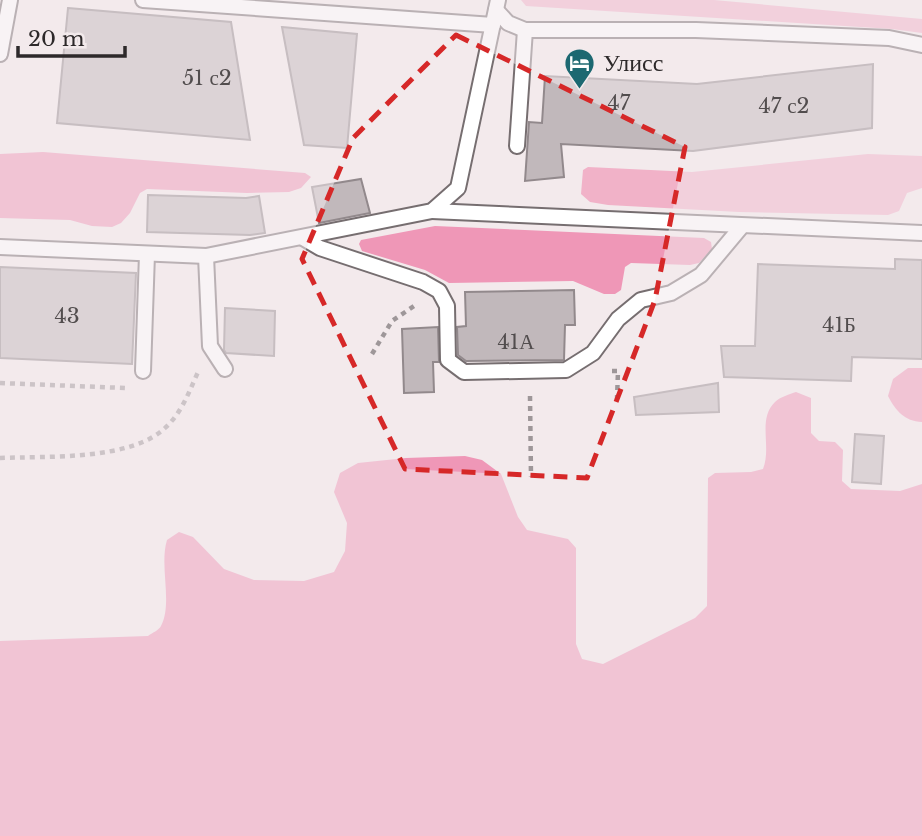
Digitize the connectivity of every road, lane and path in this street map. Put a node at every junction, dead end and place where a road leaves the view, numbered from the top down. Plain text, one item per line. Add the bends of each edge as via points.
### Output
1 (9, 0) edge
2 (143, 0) edge
3 (496, 12) edge
4 (525, 30) junction
5 (922, 45) edge
6 (0, 54) edge
7 (517, 146) dead end
8 (432, 211) junction
9 (742, 226) junction
10 (922, 233) edge
11 (303, 238) junction
12 (0, 247) edge
13 (147, 254) junction
14 (206, 256) junction
15 (439, 291) junction
16 (210, 346) junction
17 (372, 354) dead end
18 (225, 369) dead end
19 (143, 371) joint
20 (0, 383) edge
21 (530, 410) dead end
22 (0, 458) edge
23 (531, 477) dead end

1 - 6 lane
2 - 3 lane
3 - 4 lane
3 - 8 lane via 458,188
4 - 5 lane via 696,30 889,38
4 - 7 lane
8 - 9 lane
8 - 11 lane
9 - 10 lane
9 - 15 lane via 701,275 671,293 641,300 618,319 593,353 566,370 464,372 448,360 447,306
11 - 14 lane
11 - 15 lane
12 - 13 lane
13 - 14 lane
13 - 19 lane
14 - 16 lane
15 - 17 path via 392,321
16 - 18 lane
16 - 22 path via 183,406 164,429 139,445 111,452
19 - 20 path via 123,389
21 - 23 path

